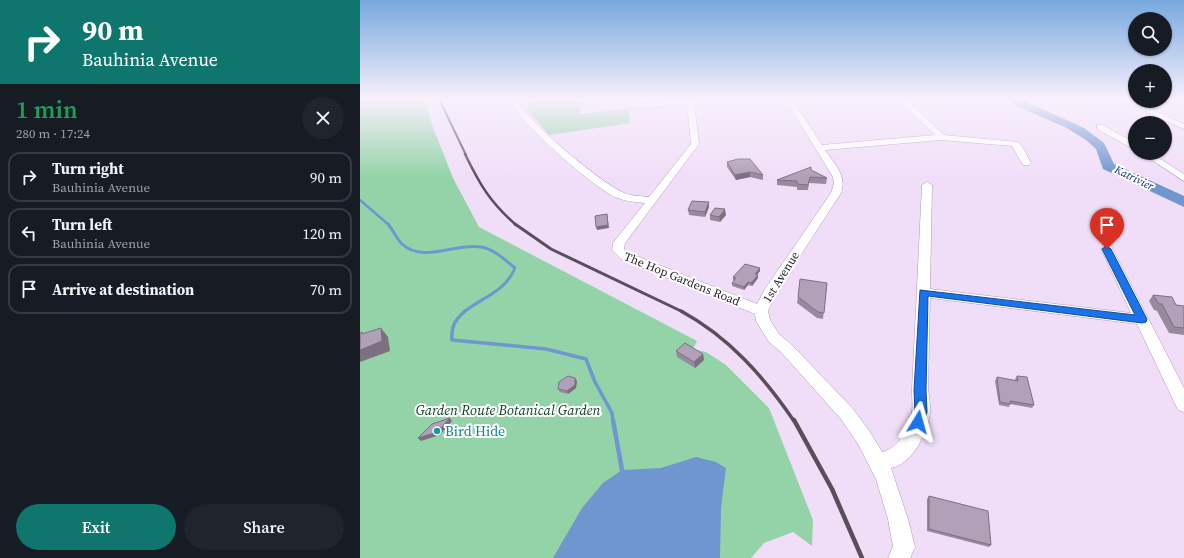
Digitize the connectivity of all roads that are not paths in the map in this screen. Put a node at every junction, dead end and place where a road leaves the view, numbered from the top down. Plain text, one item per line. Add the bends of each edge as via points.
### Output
1 (533, 125) edge
2 (695, 125) edge
3 (804, 125) edge
4 (929, 125) edge
5 (1100, 127) dead end
6 (941, 137) junction
7 (1128, 143) edge
8 (819, 148) junction
9 (1156, 160) edge
10 (1026, 163) dead end
11 (1184, 178) edge
12 (928, 185) dead end
13 (652, 200) junction
14 (1107, 249) dead end
15 (923, 292) junction
16 (761, 312) junction
17 (1142, 319) junction
18 (1184, 405) edge
19 (878, 462) junction
20 (899, 558) edge

1 - 13 street via 619,195
2 - 13 street, The Hop Gardens Road via 695,144
3 - 8 street, 1st Avenue
4 - 6 street
5 - 7 street
6 - 8 street
6 - 10 street via 1015,144
8 - 16 street, 1st Avenue via 838,177 838,188 770,292
9 - 11 street
12 - 15 street
13 - 16 street, The Hop Gardens Road via 619,243 620,254
14 - 17 street
15 - 17 street
15 - 19 street via 921,412 915,433 908,444 894,459
16 - 19 street, 1st Avenue via 766,328 847,414
17 - 18 street
19 - 20 street, 1st Avenue via 898,519 904,547

